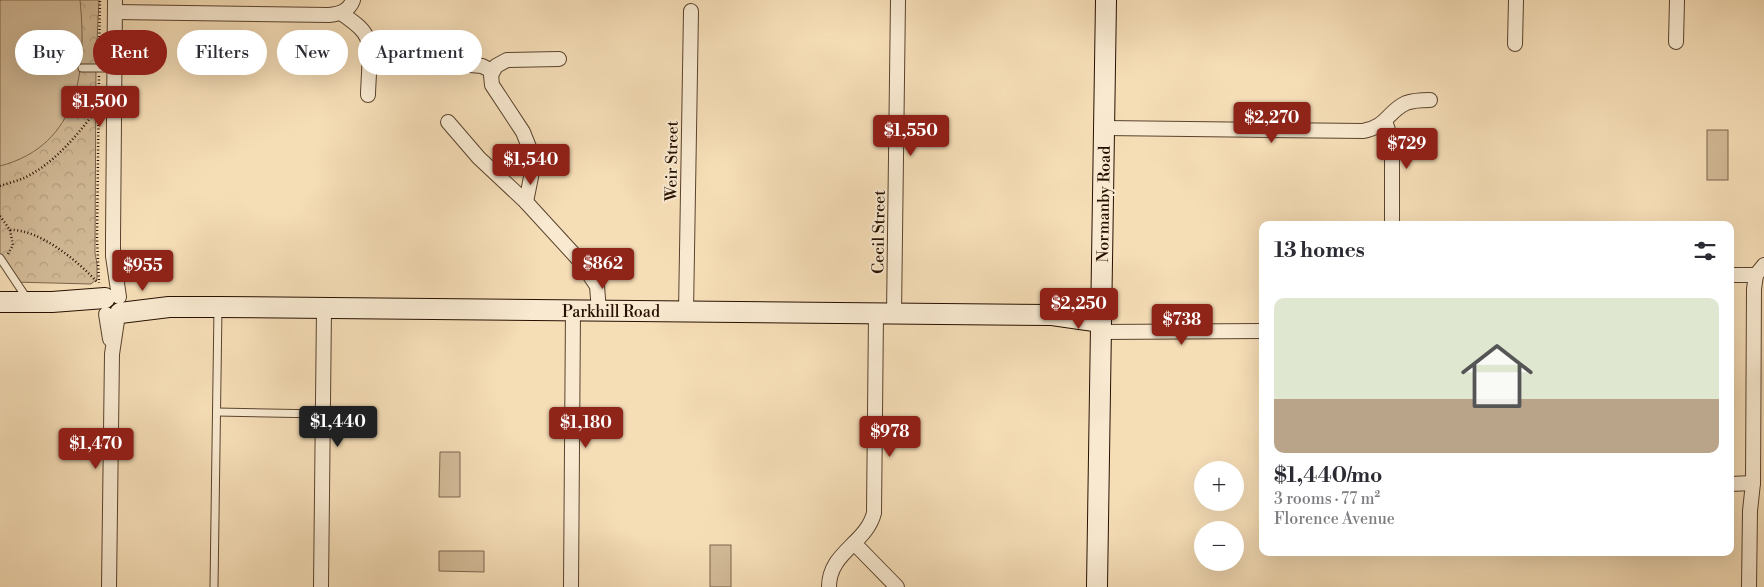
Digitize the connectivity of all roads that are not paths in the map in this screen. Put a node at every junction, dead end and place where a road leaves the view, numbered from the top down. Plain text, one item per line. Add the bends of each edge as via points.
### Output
1 (353, 0) edge
2 (898, 0) edge
3 (1106, 0) edge
4 (1516, 0) edge
5 (1677, 0) edge
6 (115, 6) edge
7 (691, 11) dead end
8 (341, 13) junction
9 (115, 30) edge
10 (1676, 42) dead end
11 (1515, 44) dead end
12 (559, 59) dead end
13 (482, 66) edge
14 (492, 71) junction
15 (114, 75) edge
16 (368, 95) dead end
17 (1430, 100) dead end
18 (1385, 121) junction
19 (448, 122) dead end
20 (1105, 128) junction
21 (526, 202) junction
22 (1392, 221) edge
23 (1, 259) edge
24 (1760, 270) edge
25 (1734, 274) edge
26 (0, 302) edge
27 (29, 302) junction
28 (112, 305) junction
29 (218, 307) junction
30 (324, 309) junction
31 (586, 311) junction
32 (686, 312) junction
33 (885, 314) junction
34 (1101, 321) junction
35 (1259, 331) edge
36 (216, 412) junction
37 (324, 414) junction
38 (1759, 425) edge
39 (1753, 483) junction
40 (1734, 484) edge
41 (854, 543) junction
42 (109, 587) edge
43 (214, 587) edge
44 (321, 587) edge
45 (571, 587) edge
46 (829, 587) edge
47 (897, 587) edge
48 (1098, 587) edge
49 (1749, 587) edge

1 - 8 street
2 - 33 street, Cecil Street
3 - 20 street, Normanby Road
4 - 11 street
5 - 10 street
6 - 8 street
6 - 9 street
7 - 32 street, Weir Street
8 - 16 street via 367,37
12 - 14 street via 507,60
13 - 14 street
14 - 21 street via 492,85 523,132 531,152 532,172
15 - 28 street
17 - 18 street via 1405,104
18 - 20 street via 1378,127 1363,131
18 - 22 street via 1392,142
19 - 21 street via 479,158
20 - 34 street, Normanby Road
21 - 31 street via 566,244 586,271 589,285
23 - 27 lane
24 - 25 street
24 - 38 street
26 - 27 street, Parkhill Road
27 - 28 street, Parkhill Road
28 - 29 street, Parkhill Road
28 - 42 street
29 - 30 street, Parkhill Road
29 - 36 lane
30 - 31 street, Parkhill Road
30 - 37 street
31 - 32 street, Parkhill Road
31 - 45 street
32 - 33 street, Parkhill Road
33 - 34 street, Parkhill Road via 1052,315
33 - 41 street, Cecil Street via 875,505 872,520
34 - 35 street
34 - 48 street, Normanby Road
36 - 37 lane
36 - 43 lane
37 - 44 street
38 - 39 street
39 - 40 street
39 - 49 street
41 - 46 street, Cecil Street via 831,569
41 - 47 street

